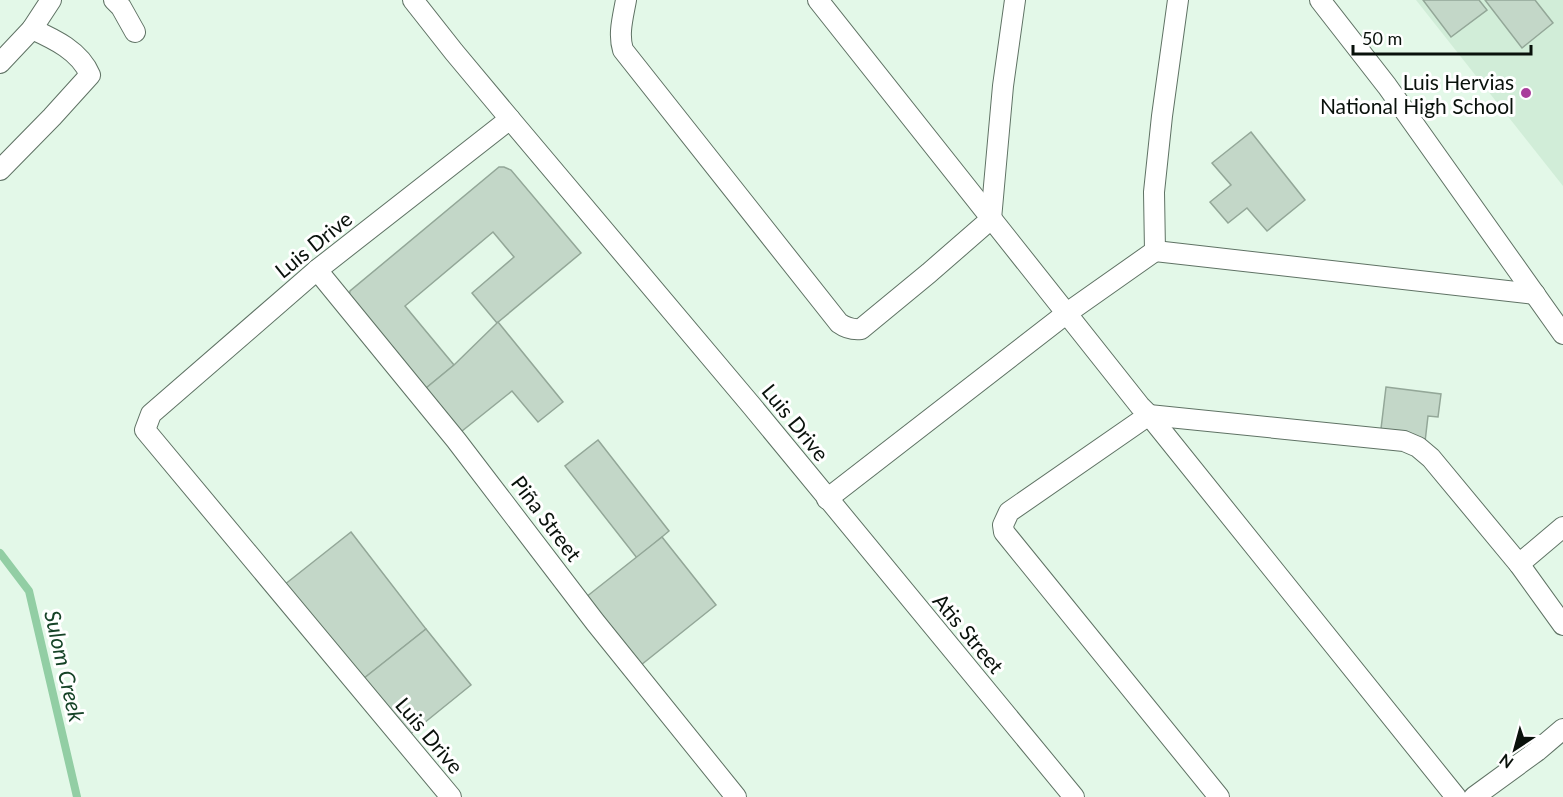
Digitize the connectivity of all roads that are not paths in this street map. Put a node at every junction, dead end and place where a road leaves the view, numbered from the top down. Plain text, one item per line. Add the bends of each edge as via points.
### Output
1 (51, 0) edge
2 (114, 0) edge
3 (413, 0) edge
4 (626, 0) edge
5 (818, 0) edge
6 (1015, 0) edge
7 (1178, 0) edge
8 (1320, 0) edge
9 (32, 29) junction
10 (135, 32) dead end
11 (0, 63) edge
12 (510, 119) junction
13 (0, 170) edge
14 (991, 219) junction
15 (1155, 250) junction
16 (317, 270) junction
17 (1535, 294) junction
18 (1067, 313) junction
19 (1563, 334) edge
20 (1149, 415) junction
21 (827, 499) junction
22 (1563, 527) edge
23 (1519, 564) junction
24 (1563, 626) edge
25 (1563, 729) edge
26 (451, 797) edge
27 (736, 797) edge
28 (1074, 797) edge
29 (1219, 797) edge
30 (1456, 797) edge
31 (1474, 797) edge

1 - 9 street
2 - 10 street
3 - 12 street
4 - 14 street via 620,41 623,50 844,327 861,328
5 - 14 street
6 - 14 street
7 - 15 street via 1154,192
8 - 17 street via 1388,86
9 - 11 street
9 - 13 street via 61,42 90,75
12 - 16 street, Luis Drive
12 - 21 street, Luis Drive
14 - 18 street
15 - 17 street
15 - 18 street
16 - 26 street, Luis Drive via 151,414 145,430
16 - 27 street, Piña Street via 456,440
17 - 19 street
18 - 20 street
18 - 21 street
20 - 23 street via 1404,441 1431,458
20 - 29 street via 1009,512 1004,532
20 - 30 street
21 - 28 street, Atis Street
22 - 23 street
23 - 24 street
25 - 31 street

